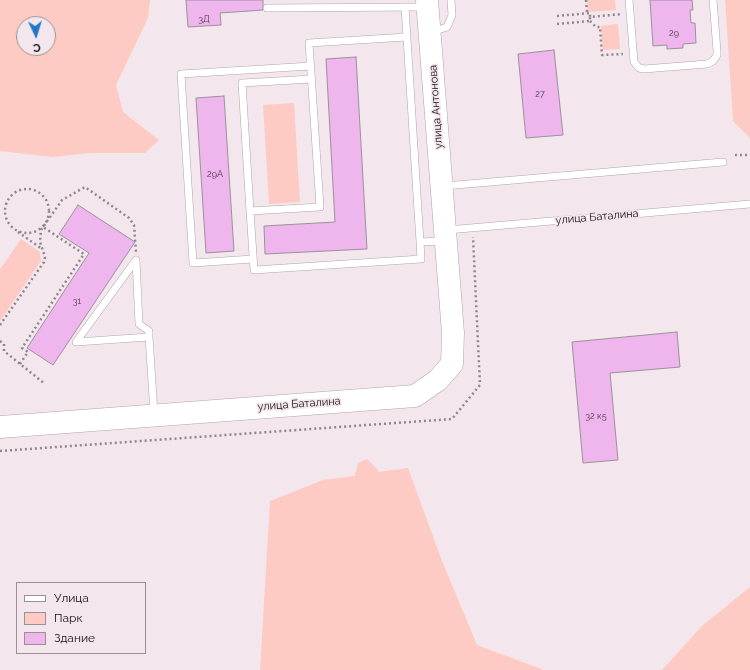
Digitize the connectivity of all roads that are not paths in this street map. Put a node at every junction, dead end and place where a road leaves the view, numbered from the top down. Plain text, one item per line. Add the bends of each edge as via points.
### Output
1 (451, 0) edge
2 (629, 0) edge
3 (714, 0) edge
4 (428, 4) edge
5 (405, 7) junction
6 (267, 8) dead end
7 (430, 32) junction
8 (407, 37) junction
9 (311, 66) junction
10 (312, 79) junction
11 (723, 162) dead end
12 (442, 186) junction
13 (750, 204) edge
14 (250, 211) junction
15 (445, 229) junction
16 (420, 242) junction
17 (253, 259) junction
18 (149, 337) junction
19 (155, 415) junction
20 (0, 427) edge

1 - 7 lane via 452,15 447,27
2 - 3 lane via 634,62 639,68 644,69 713,62 717,56
4 - 5 lane
4 - 7 main road, улица Антонова
5 - 6 lane
5 - 8 lane
7 - 12 main road, улица Антонова
8 - 9 lane via 309,43
8 - 16 lane
9 - 10 lane
9 - 17 lane via 181,74 193,263
10 - 14 lane via 242,83
10 - 14 lane via 320,207
11 - 12 lane
12 - 15 main road, улица Антонова
13 - 15 lane, улица Баталина
14 - 17 lane
15 - 16 lane
15 - 19 main road, улица Баталина via 453,333 452,364 438,380 415,396
16 - 17 lane via 421,259 254,270
18 - 18 lane via 149,332 139,324 136,260 76,342
18 - 19 lane
19 - 20 main road, улица Баталина

